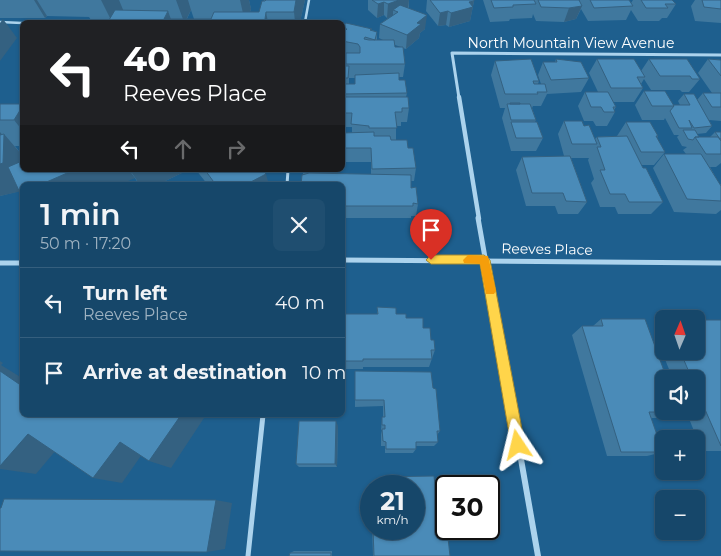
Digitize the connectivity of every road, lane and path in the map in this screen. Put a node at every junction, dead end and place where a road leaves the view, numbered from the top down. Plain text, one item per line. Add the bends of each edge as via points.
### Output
1 (309, 0) edge
2 (305, 20) edge
3 (0, 22) edge
4 (20, 22) edge
5 (721, 54) edge
6 (345, 260) edge
7 (484, 260) junction
8 (0, 263) edge
9 (20, 263) edge
10 (721, 263) edge
11 (263, 417) edge
12 (248, 556) edge
13 (538, 556) edge

1 - 2 lane
3 - 4 lane
5 - 7 street, North Mountain View Avenue via 452,53
6 - 7 street, Reeves Place
7 - 10 street, Reeves Place
7 - 13 street, North Mountain View Avenue
8 - 9 street
11 - 12 lane

